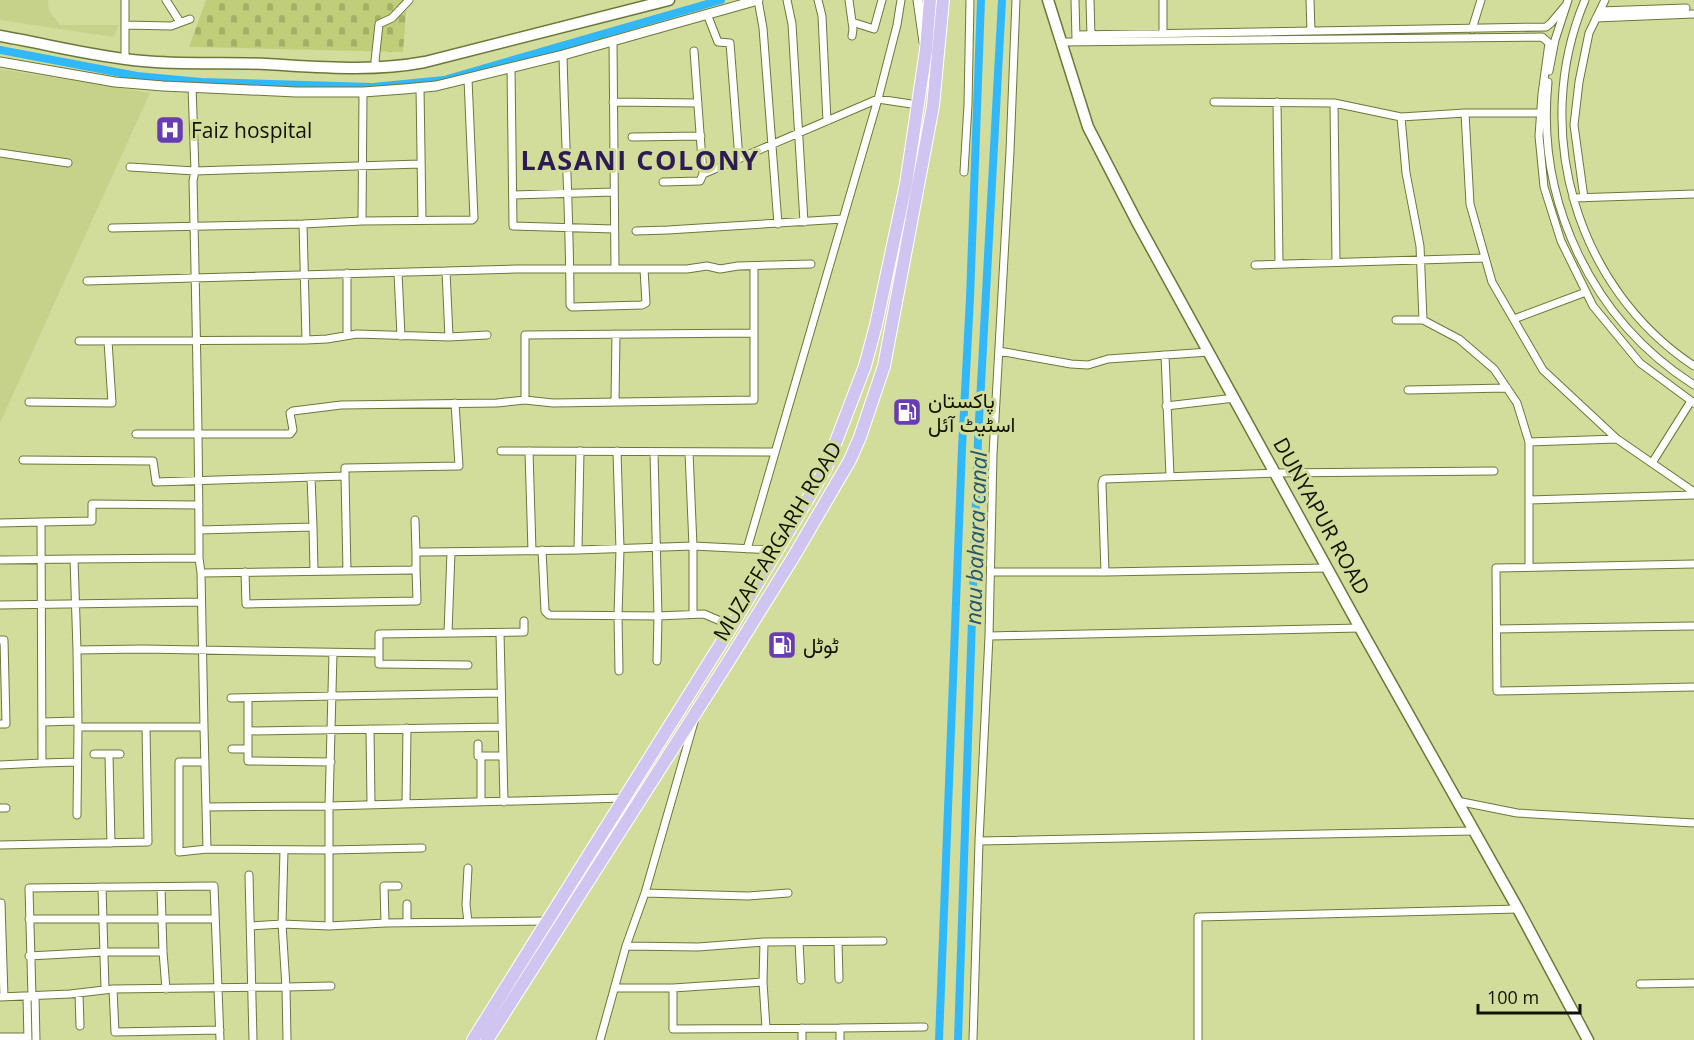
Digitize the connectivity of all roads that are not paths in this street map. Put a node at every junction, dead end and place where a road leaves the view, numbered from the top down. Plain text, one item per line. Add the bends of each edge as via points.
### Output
1 (125, 0) edge
2 (166, 0) edge
3 (409, 0) edge
4 (669, 0) edge
5 (758, 0) edge
6 (787, 0) edge
7 (818, 0) edge
8 (849, 0) edge
9 (882, 0) edge
10 (901, 0) edge
11 (918, 0) edge
12 (930, 0) edge
13 (970, 0) edge
14 (1016, 0) edge
15 (1048, 0) edge
16 (1075, 0) edge
17 (1090, 0) edge
18 (1163, 0) edge
19 (1310, 0) edge
20 (1481, 0) edge
21 (1585, 0) edge
22 (1605, 0) edge
23 (1680, 0) edge
24 (944, 2) edge
25 (1567, 2) edge
26 (1686, 8) junction
27 (707, 14) junction
28 (1598, 14) junction
29 (1694, 14) edge
30 (190, 19) dead end
31 (180, 22) junction
32 (852, 22) junction
33 (125, 25) junction
34 (1472, 28) junction
35 (1311, 31) junction
36 (1163, 33) junction
37 (0, 36) edge
38 (852, 36) dead end
39 (1076, 38) junction
40 (1091, 38) junction
41 (613, 41) junction
42 (1061, 42) junction
43 (926, 50) junction
44 (694, 51) dead end
45 (563, 55) junction
46 (124, 59) junction
47 (0, 62) edge
48 (377, 68) junction
49 (511, 68) junction
50 (468, 79) junction
51 (192, 87) junction
52 (420, 87) junction
53 (363, 92) junction
54 (878, 99) junction
55 (613, 102) junction
56 (698, 102) junction
57 (1214, 102) dead end
58 (1277, 102) junction
59 (1334, 103) junction
60 (918, 105) junction
61 (1465, 113) junction
62 (1540, 113) junction
63 (1401, 117) junction
64 (827, 121) junction
65 (799, 133) junction
66 (700, 136) junction
67 (632, 137) dead end
68 (772, 144) junction
69 (0, 153) edge
70 (739, 159) junction
71 (68, 163) dead end
72 (420, 164) junction
73 (361, 166) junction
74 (130, 167) dead end
75 (195, 171) junction
76 (964, 172) dead end
77 (703, 174) junction
78 (663, 182) dead end
79 (614, 192) junction
80 (568, 194) junction
81 (1694, 194) edge
82 (513, 195) junction
83 (1573, 198) junction
84 (1584, 198) junction
85 (899, 216) junction
86 (843, 219) junction
87 (912, 219) junction
88 (422, 220) junction
89 (362, 221) junction
90 (804, 222) junction
91 (303, 224) junction
92 (778, 224) junction
93 (194, 226) junction
94 (112, 228) dead end
95 (570, 228) junction
96 (614, 228) junction
97 (636, 231) dead end
98 (1485, 258) junction
99 (1421, 260) junction
100 (1336, 262) junction
101 (1279, 263) junction
102 (811, 264) dead end
103 (1255, 265) dead end
104 (754, 266) junction
105 (570, 269) junction
106 (615, 269) junction
107 (644, 269) junction
108 (446, 271) junction
109 (347, 273) junction
110 (399, 273) junction
111 (304, 274) junction
112 (195, 278) junction
113 (87, 281) dead end
114 (1586, 292) junction
115 (1514, 319) junction
116 (1396, 320) dead end
117 (1423, 320) junction
118 (754, 333) junction
119 (348, 334) junction
120 (487, 334) dead end
121 (616, 334) junction
122 (401, 336) junction
123 (449, 337) junction
124 (196, 340) junction
125 (306, 340) junction
126 (79, 341) dead end
127 (108, 341) junction
128 (999, 351) junction
129 (1209, 352) junction
130 (1165, 356) junction
131 (1694, 366) edge
132 (1694, 385) edge
133 (1507, 388) junction
134 (1408, 390) dead end
135 (1235, 398) junction
136 (525, 400) junction
137 (29, 402) dead end
138 (615, 402) junction
139 (1693, 402) edge
140 (455, 404) junction
141 (1166, 406) junction
142 (136, 434) dead end
143 (199, 434) junction
144 (1617, 439) junction
145 (1529, 442) junction
146 (617, 451) junction
147 (501, 452) dead end
148 (529, 452) junction
149 (580, 452) junction
150 (654, 452) junction
151 (689, 452) junction
152 (775, 452) junction
153 (23, 460) dead end
154 (1652, 463) junction
155 (1494, 471) dead end
156 (1276, 473) junction
157 (345, 476) junction
158 (1170, 476) junction
159 (310, 477) junction
160 (199, 480) junction
161 (1694, 493) edge
162 (1529, 500) junction
163 (199, 505) junction
164 (415, 520) dead end
165 (40, 522) junction
166 (0, 523) edge
167 (313, 527) junction
168 (199, 530) junction
169 (693, 546) junction
170 (656, 548) junction
171 (620, 549) junction
172 (747, 549) junction
173 (532, 550) junction
174 (542, 550) junction
175 (578, 550) junction
176 (777, 550) junction
177 (416, 552) junction
178 (451, 552) junction
179 (199, 558) junction
180 (41, 559) junction
181 (74, 559) junction
182 (0, 560) edge
183 (1694, 564) edge
184 (1529, 567) junction
185 (1328, 568) junction
186 (416, 569) junction
187 (347, 571) junction
188 (245, 572) junction
189 (314, 572) junction
190 (991, 572) junction
191 (1105, 572) junction
192 (201, 573) junction
193 (201, 602) junction
194 (76, 603) junction
195 (42, 604) junction
196 (0, 605) edge
197 (693, 614) junction
198 (618, 616) junction
199 (658, 616) junction
200 (524, 621) dead end
201 (732, 626) junction
202 (1694, 626) edge
203 (1360, 628) junction
204 (1497, 629) junction
205 (448, 633) junction
206 (500, 633) junction
207 (989, 636) junction
208 (0, 640) edge
209 (77, 650) junction
210 (203, 650) junction
211 (333, 653) junction
212 (379, 653) junction
213 (657, 661) dead end
214 (468, 665) dead end
215 (619, 671) dead end
216 (2, 682) edge
217 (1694, 687) edge
218 (501, 693) junction
219 (333, 696) junction
220 (231, 698) dead end
221 (248, 698) junction
222 (697, 711) junction
223 (43, 722) junction
224 (0, 724) edge
225 (78, 724) junction
226 (502, 726) junction
227 (146, 727) junction
228 (204, 727) junction
229 (407, 728) junction
230 (370, 729) junction
231 (332, 730) junction
232 (248, 731) junction
233 (478, 744) dead end
234 (232, 749) dead end
235 (248, 749) junction
236 (94, 754) dead end
237 (120, 754) dead end
238 (109, 755) junction
239 (481, 756) junction
240 (503, 756) junction
241 (77, 762) junction
242 (205, 762) junction
243 (331, 762) junction
244 (42, 763) junction
245 (0, 765) edge
246 (625, 798) junction
247 (1457, 801) junction
248 (481, 802) junction
249 (504, 802) junction
250 (406, 803) junction
251 (371, 804) junction
252 (329, 806) junction
253 (206, 807) junction
254 (77, 815) dead end
255 (1694, 823) edge
256 (1473, 831) junction
257 (979, 841) junction
258 (111, 843) junction
259 (0, 845) edge
260 (422, 848) dead end
261 (207, 849) junction
262 (284, 850) junction
263 (329, 850) junction
264 (468, 868) dead end
265 (249, 875) dead end
266 (161, 886) junction
267 (398, 886) dead end
268 (102, 887) junction
269 (645, 893) junction
270 (788, 894) dead end
271 (2, 903) dead end
272 (407, 904) dead end
273 (1518, 909) junction
274 (162, 919) junction
275 (29, 920) junction
276 (103, 920) junction
277 (215, 920) junction
278 (547, 921) junction
279 (407, 922) junction
280 (468, 922) junction
281 (385, 923) junction
282 (282, 924) junction
283 (251, 926) junction
284 (329, 926) junction
285 (883, 941) dead end
286 (764, 942) junction
287 (799, 942) junction
288 (838, 942) junction
289 (626, 946) junction
290 (104, 952) junction
291 (163, 952) junction
292 (29, 956) junction
293 (838, 979) dead end
294 (801, 980) dead end
295 (763, 982) junction
296 (1694, 983) edge
297 (1640, 984) dead end
298 (331, 986) dead end
299 (218, 987) junction
300 (252, 987) junction
301 (286, 987) junction
302 (166, 988) junction
303 (615, 988) junction
304 (673, 988) junction
305 (109, 989) junction
306 (79, 993) junction
307 (2, 997) edge
308 (31, 997) junction
309 (80, 1026) dead end
310 (924, 1027) dead end
311 (766, 1028) junction
312 (802, 1028) junction
313 (840, 1028) junction
314 (220, 1030) junction
315 (115, 1036) edge
316 (150, 1036) edge
317 (0, 1037) edge
318 (28, 1039) edge
319 (36, 1040) edge
320 (220, 1040) edge
321 (253, 1040) edge
322 (287, 1040) edge
323 (473, 1040) edge
324 (487, 1040) edge
325 (600, 1040) edge
326 (802, 1040) edge
327 (840, 1040) edge
328 (973, 1040) edge
329 (1198, 1040) edge
330 (1588, 1040) edge

1 - 33 street
2 - 31 street
3 - 48 street via 392,18 379,24
4 - 48 main road via 442,58
5 - 27 street
5 - 68 street
6 - 65 street
7 - 64 street
8 - 32 street
9 - 32 street via 874,29
10 - 54 street
11 - 43 street
12 - 43 main road, MUZAFFARGARH ROAD
13 - 76 street
14 - 128 street
15 - 42 main road, DUNYAPUR ROAD
16 - 39 street
17 - 40 street
18 - 36 street
19 - 35 street
20 - 34 street
21 - 83 street via 1571,41 1562,95 1563,150
22 - 28 street
23 - 26 street
24 - 87 main road, MUZAFFARGARH ROAD via 933,106
25 - 34 street via 1546,27
25 - 132 street via 1551,58 1546,113 1550,169 1564,222 1587,273 1618,319 1658,358
26 - 28 street
26 - 29 street
27 - 41 street
27 - 70 street via 718,42 730,43
28 - 29 street
28 - 84 street via 1589,33 1574,125
30 - 31 street
31 - 33 street via 171,26
32 - 38 street
33 - 46 street
34 - 35 street
35 - 36 street
36 - 40 street
37 - 46 main road
39 - 40 street
39 - 42 street
40 - 62 street via 1542,37 1549,43
41 - 45 street
41 - 55 street
42 - 129 main road, DUNYAPUR ROAD via 1088,127
43 - 60 main road, MUZAFFARGARH ROAD
44 - 56 street
45 - 49 street
45 - 80 street
46 - 48 main road
47 - 51 street via 116,82
49 - 50 street
49 - 82 street
50 - 52 street
50 - 88 street via 474,218
51 - 53 street
51 - 75 street
52 - 53 street
52 - 72 street
53 - 73 street
54 - 60 street
54 - 64 street
54 - 86 street
55 - 56 street
55 - 79 street
56 - 66 street
57 - 58 street
58 - 59 street
58 - 101 street
59 - 63 street
59 - 100 street
60 - 85 main road, MUZAFFARGARH ROAD
61 - 62 street
61 - 63 street
61 - 98 street via 1470,204
62 - 114 street via 1545,188 1562,241
63 - 99 street
64 - 65 street
65 - 68 street
65 - 90 street
66 - 67 street
66 - 77 street
68 - 70 street
68 - 92 street
69 - 71 street
70 - 77 street
72 - 73 street
72 - 88 street
73 - 75 street
73 - 89 street
74 - 75 street
75 - 93 street
77 - 78 street via 700,180
79 - 80 street
79 - 96 street
80 - 82 street
80 - 95 street
81 - 84 street
82 - 95 street via 513,226
83 - 84 street
83 - 131 street via 1595,254 1624,300 1661,340
85 - 87 main road
85 - 176 main road, MUZAFFARGARH ROAD via 861,376 825,470
86 - 90 street
86 - 152 street
87 - 222 main road, MUZAFFARGARH ROAD via 884,366 853,452 794,556
88 - 89 street
89 - 91 street
90 - 92 street
91 - 93 street
91 - 111 street
92 - 97 street
93 - 94 street
93 - 112 street
95 - 96 street
95 - 105 street
96 - 106 street
98 - 99 street
98 - 115 street via 1492,282
99 - 100 street
99 - 117 street
100 - 101 street
101 - 103 street
102 - 104 street
104 - 107 street
104 - 118 street
105 - 106 street
105 - 107 street via 572,307 646,303
105 - 108 street
106 - 107 street
108 - 110 street
108 - 123 street
109 - 110 street
109 - 111 street
109 - 119 street
110 - 122 street
111 - 112 street
111 - 125 street
112 - 113 street
112 - 124 street
114 - 115 street
114 - 139 street via 1640,363
115 - 144 street via 1543,370
116 - 117 street
117 - 133 street via 1459,339 1494,369
118 - 121 street
118 - 138 street via 754,400
119 - 122 street
119 - 125 street
120 - 123 street
121 - 136 street via 525,335
121 - 138 street
122 - 123 street
124 - 125 street
124 - 127 street
124 - 143 street
126 - 127 street
127 - 137 street via 112,403
128 - 130 street via 1088,365 1108,359
128 - 190 street
129 - 130 street
129 - 135 main road, DUNYAPUR ROAD
130 - 141 street
133 - 134 street
133 - 145 street via 1517,403
135 - 141 street
135 - 156 main road, DUNYAPUR ROAD
136 - 138 street
136 - 140 street
139 - 154 street
140 - 143 street via 341,405 293,411 290,434
140 - 157 street via 459,466 345,468
141 - 158 street
142 - 143 street
143 - 160 street
144 - 145 street
144 - 154 street
145 - 162 street
146 - 149 street
146 - 150 street
146 - 171 street
147 - 148 street
148 - 149 street
148 - 173 street
149 - 175 street
150 - 151 street
150 - 170 street
151 - 152 street
151 - 169 street
152 - 172 street
153 - 160 street via 153,461 156,482
154 - 161 street
155 - 156 street
156 - 158 street
156 - 185 main road, DUNYAPUR ROAD
157 - 159 street
157 - 187 street
158 - 191 street via 1103,480
159 - 160 street
159 - 167 street
160 - 163 street
161 - 162 street
162 - 184 street
163 - 165 street via 92,504 92,521
163 - 168 street
164 - 177 street
165 - 166 street
165 - 180 street
167 - 168 street
167 - 189 street
168 - 179 street
169 - 170 street
169 - 172 street
169 - 197 street
170 - 171 street
170 - 199 street
171 - 175 street
171 - 198 street
172 - 176 street
173 - 174 street
173 - 178 street
174 - 175 street
174 - 198 street via 545,611 549,615
176 - 201 main road, MUZAFFARGARH ROAD
177 - 178 street
177 - 186 street
178 - 205 street
179 - 181 street
179 - 192 street
180 - 181 street
180 - 182 street
180 - 195 street
181 - 194 street
183 - 184 street
184 - 204 street via 1496,568
185 - 191 street
185 - 203 main road, DUNYAPUR ROAD
186 - 187 street
186 - 188 street via 417,600 246,604
187 - 189 street
188 - 189 street
188 - 192 street
190 - 191 street
190 - 207 street
192 - 193 street
193 - 194 street
193 - 210 street
194 - 195 street
194 - 209 street
195 - 196 street
195 - 223 street
197 - 199 street
197 - 201 street via 704,614
198 - 199 street
198 - 215 street
199 - 213 street
200 - 206 street via 524,632
201 - 246 main road, MUZAFFARGARH ROAD
202 - 204 street
203 - 207 street
203 - 247 main road, DUNYAPUR ROAD
204 - 217 street via 1497,691
205 - 206 street
205 - 212 street via 379,634
206 - 218 street
207 - 257 street
208 - 216 street
209 - 210 street
209 - 225 street
210 - 211 street
210 - 228 street
211 - 212 street
211 - 219 street
212 - 214 street via 379,664
216 - 224 street via 6,724
218 - 219 street
218 - 226 street
219 - 221 street
219 - 231 street
220 - 221 street
221 - 232 street
222 - 269 street
222 - 324 main road, MUZAFFARGARH ROAD
223 - 225 street
223 - 244 street
225 - 227 street
225 - 241 street
226 - 229 street
226 - 240 street
227 - 228 street
227 - 258 street via 148,842
228 - 242 street
229 - 230 street
229 - 250 street
230 - 231 street
230 - 251 street
231 - 232 street
231 - 243 street
232 - 235 street
233 - 239 street
234 - 235 street
235 - 243 street via 248,761
236 - 238 street
237 - 238 street
238 - 258 street
239 - 240 street
239 - 248 street
240 - 249 street
241 - 244 street
241 - 254 street
242 - 253 street
242 - 261 street via 179,762 179,852
243 - 252 street
244 - 245 street
246 - 249 street
246 - 278 main road, MUZAFFARGARH ROAD
247 - 255 street via 1516,813
247 - 256 main road, DUNYAPUR ROAD
248 - 249 street
248 - 250 street
250 - 251 street
251 - 252 street
252 - 253 street
252 - 263 street
253 - 261 street
256 - 257 street
256 - 273 main road, DUNYAPUR ROAD
257 - 328 street
258 - 259 street
260 - 263 street
261 - 262 street
262 - 263 street
262 - 282 street
263 - 284 street
264 - 280 street
265 - 283 street
266 - 268 street
266 - 274 street
266 - 277 street via 214,886
267 - 281 street via 384,886
268 - 275 street via 28,888
268 - 276 street
269 - 270 street
269 - 289 street
271 - 307 street
272 - 279 street
273 - 329 street via 1198,917
273 - 330 main road, DUNYAPUR ROAD
274 - 276 street
274 - 277 street
274 - 291 street
275 - 276 street
275 - 292 street
276 - 290 street
277 - 299 street
278 - 280 street
278 - 323 main road, MUZAFFARGARH ROAD
279 - 280 street
279 - 281 street
281 - 284 street
282 - 283 street
282 - 284 street
282 - 301 street
283 - 300 street
285 - 288 street
286 - 287 street
286 - 289 street via 698,947
286 - 295 street
287 - 288 street
287 - 294 street
288 - 293 street
289 - 303 street
290 - 291 street
290 - 292 street
290 - 305 street
291 - 302 street
292 - 308 street
295 - 304 street
295 - 311 street
296 - 297 street
298 - 301 street
299 - 300 street
299 - 302 street
299 - 314 street
300 - 301 street
300 - 321 street
301 - 322 street
302 - 305 street
303 - 304 street
303 - 325 street
304 - 311 street via 673,1029
305 - 306 street
305 - 315 street
306 - 308 street
306 - 309 street
307 - 308 street
308 - 318 street
308 - 319 street
310 - 313 street
311 - 312 street
312 - 313 street
312 - 326 street
313 - 327 street
314 - 316 street
314 - 320 street
315 - 316 street
317 - 318 street

